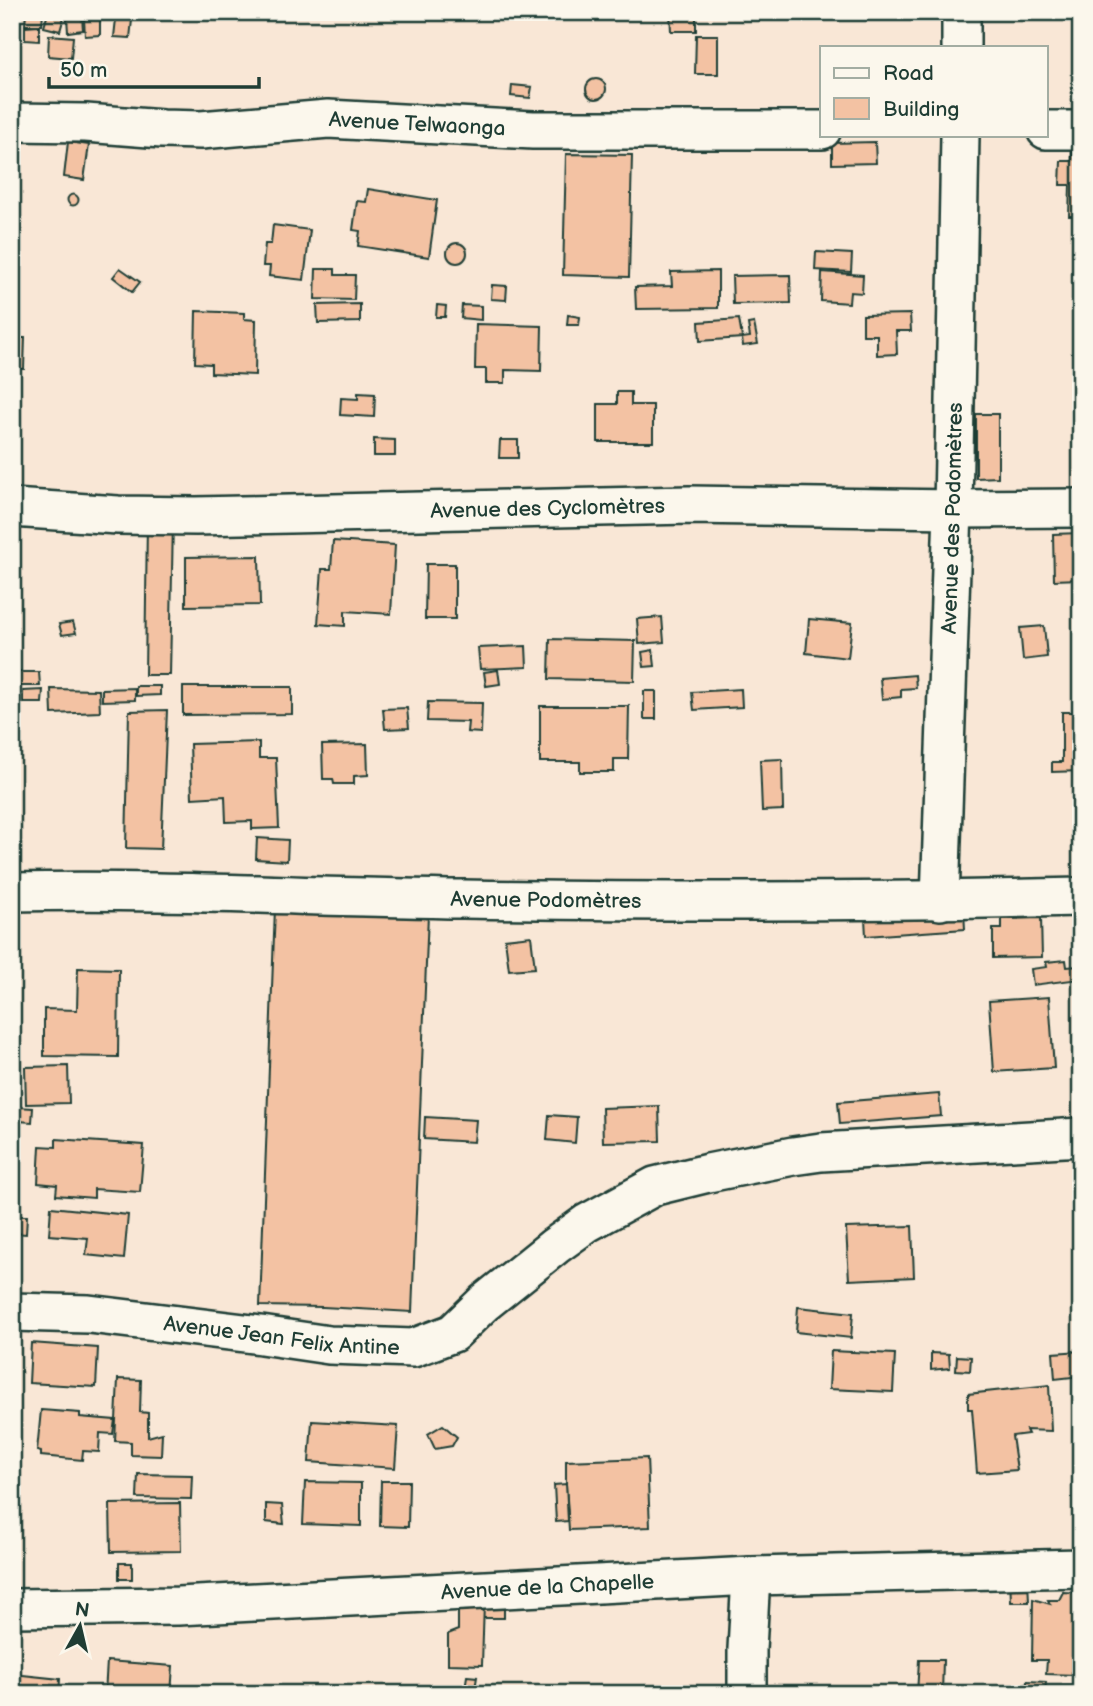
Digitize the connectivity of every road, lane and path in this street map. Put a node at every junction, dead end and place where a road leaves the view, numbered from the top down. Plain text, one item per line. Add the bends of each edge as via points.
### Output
1 (961, 12) edge
2 (961, 46) edge
3 (12, 122) edge
4 (820, 130) edge
5 (1048, 130) edge
6 (1081, 130) edge
7 (960, 136) edge
8 (12, 508) edge
9 (953, 509) junction
10 (1081, 509) edge
11 (12, 892) edge
12 (1081, 897) edge
13 (940, 901) junction
14 (1081, 1137) edge
15 (12, 1312) edge
16 (1081, 1568) edge
17 (751, 1576) junction
18 (12, 1608) edge
19 (747, 1694) edge

1 - 2 street
3 - 4 street, Avenue Telwaonga via 201,130 328,119 533,130
5 - 6 street
7 - 9 street, Avenue des Podomètres
8 - 9 street, Avenue des Cyclomètres via 196,516 689,505
9 - 10 street, Avenue des Cyclomètres
9 - 13 street, Avenue des Podomètres
11 - 13 street, Avenue Podomètres
12 - 13 street, Avenue Podomètres
14 - 15 street, Avenue Jean Felix Antine via 821,1152 655,1185 555,1246 453,1332 413,1348 329,1345 89,1314
16 - 17 street, Avenue de la Chapelle
17 - 18 street, Avenue de la Chapelle via 178,1606
17 - 19 street

